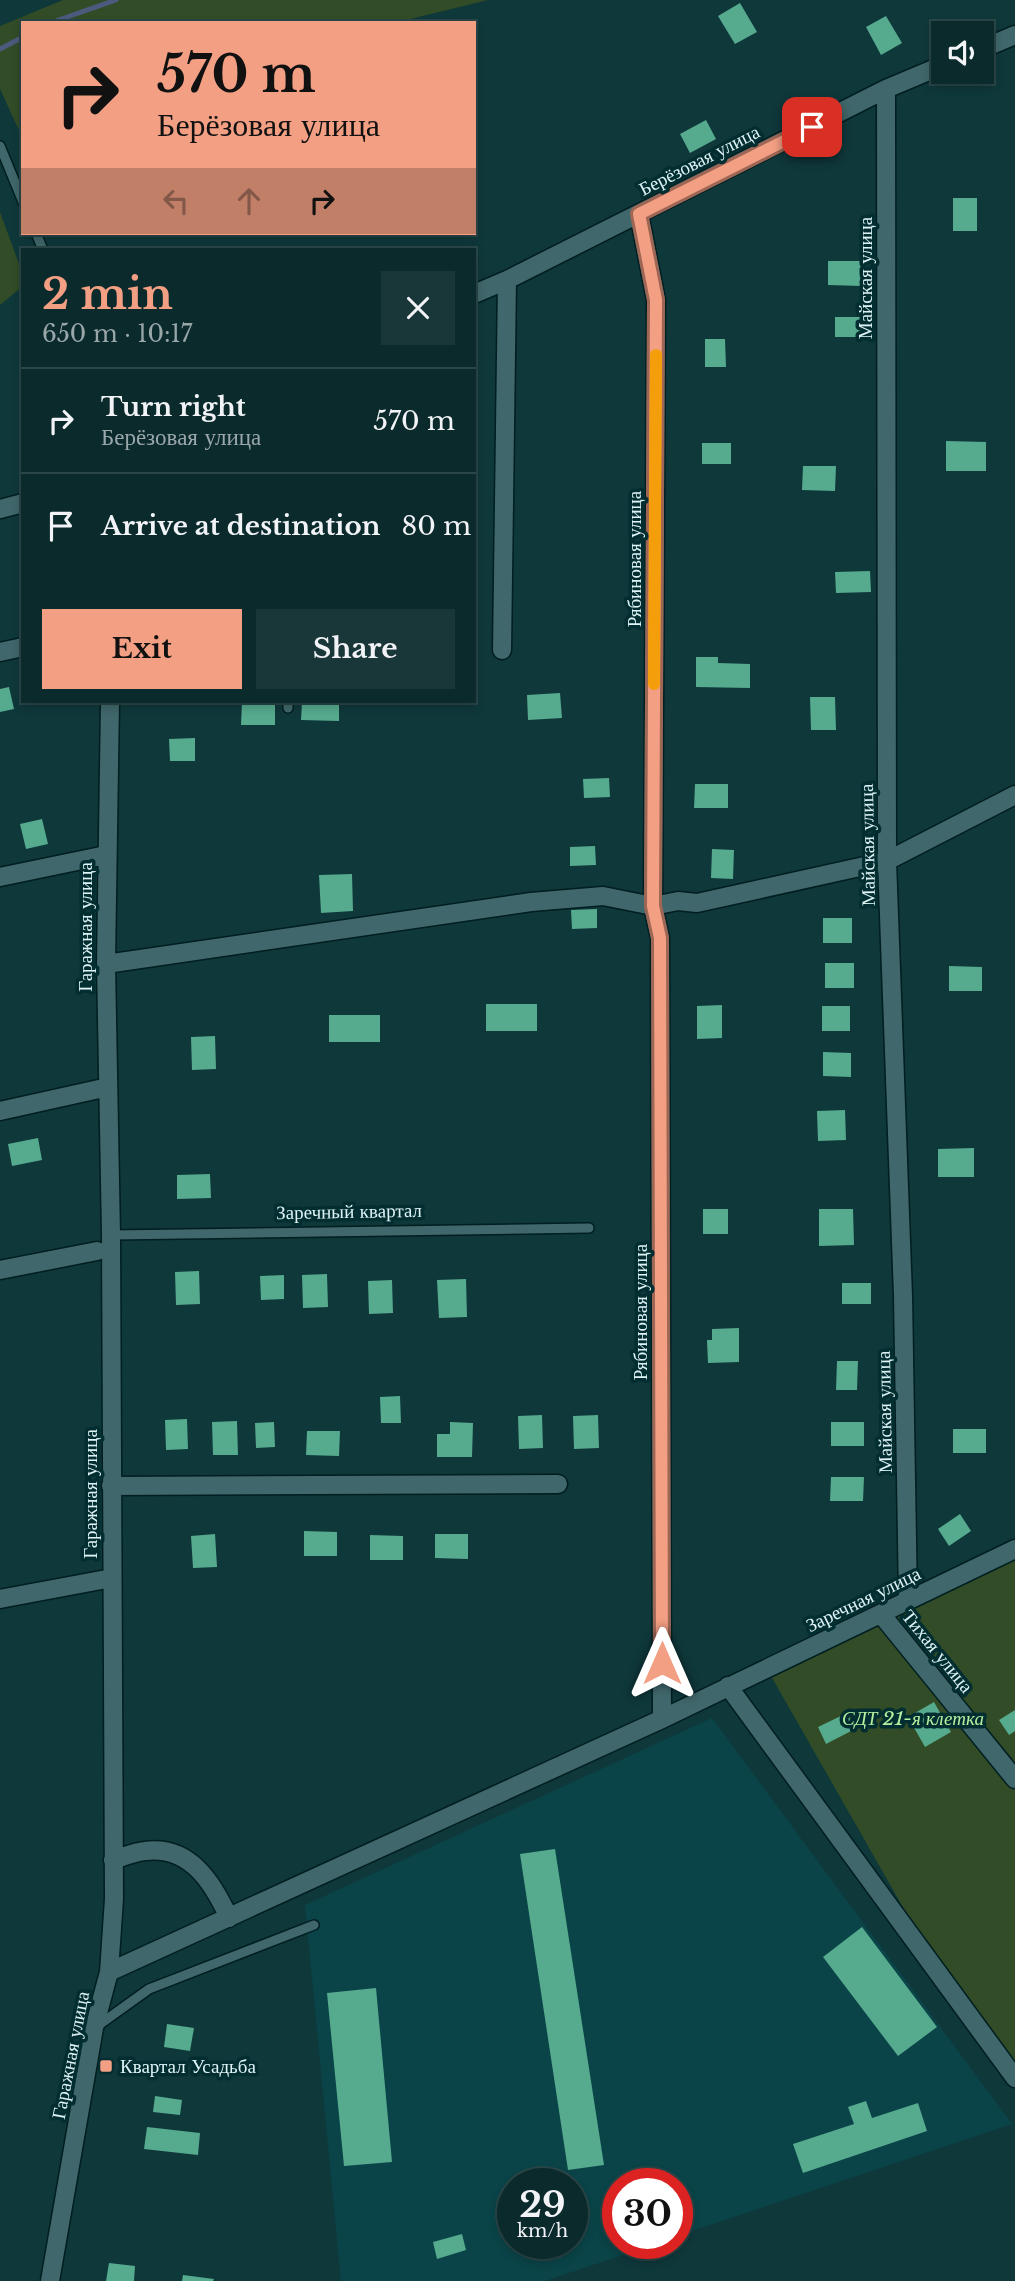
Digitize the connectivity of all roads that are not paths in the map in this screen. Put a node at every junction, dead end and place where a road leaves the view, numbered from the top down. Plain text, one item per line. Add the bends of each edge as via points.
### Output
1 (1015, 35) edge
2 (994, 44) edge
3 (931, 70) edge
4 (886, 89) junction
5 (0, 146) edge
6 (21, 197) edge
7 (639, 214) junction
8 (508, 280) junction
9 (476, 293) edge
10 (21, 504) edge
11 (0, 509) edge
12 (21, 647) edge
13 (502, 650) dead end
14 (0, 652) edge
15 (110, 703) edge
16 (1015, 795) edge
17 (106, 855) junction
18 (887, 861) junction
19 (0, 877) edge
20 (653, 906) junction
21 (106, 964) junction
22 (108, 1087) junction
23 (0, 1111) edge
24 (589, 1228) dead end
25 (111, 1235) junction
26 (97, 1251) dead end
27 (0, 1270) edge
28 (558, 1484) dead end
29 (111, 1486) junction
30 (1015, 1549) edge
31 (112, 1578) junction
32 (0, 1599) edge
33 (908, 1600) junction
34 (881, 1615) junction
35 (728, 1686) junction
36 (662, 1719) junction
37 (1015, 1779) edge
38 (113, 1860) junction
39 (229, 1918) junction
40 (314, 1926) dead end
41 (109, 1972) junction
42 (94, 2028) junction
43 (1015, 2078) edge
44 (50, 2281) edge

1 - 2 street
3 - 4 street, Берёзовая улица
4 - 7 street, Берёзовая улица
4 - 18 street, Майская улица
5 - 6 lane
7 - 8 street, Берёзовая улица
7 - 20 street, Рябиновая улица via 656,300
8 - 9 street, Берёзовая улица
8 - 13 street
10 - 11 street
12 - 14 street
15 - 17 street, Гаражная улица
16 - 18 street
17 - 19 street
17 - 21 street, Гаражная улица
18 - 20 street via 696,903
18 - 33 street, Майская улица via 903,1296
20 - 21 street via 603,896 531,902
20 - 36 street, Рябиновая улица via 660,938
21 - 22 street, Гаражная улица
22 - 23 street
22 - 25 street, Гаражная улица
24 - 25 lane, Заречный квартал
25 - 29 street, Гаражная улица
26 - 27 street
28 - 29 street
29 - 31 street, Гаражная улица
30 - 33 street, Заречная улица
31 - 32 street
31 - 38 street, Гаражная улица
33 - 34 street, Заречная улица
34 - 35 street, Заречная улица
34 - 37 street, Тихая улица
35 - 36 street, Заречная улица
35 - 43 street
36 - 39 street, Заречная улица
38 - 39 street via 146,1850 173,1853 198,1867
38 - 41 street, Гаражная улица
39 - 41 street, Заречная улица
40 - 42 lane via 149,1989
41 - 42 street, Гаражная улица
42 - 44 street, Гаражная улица

